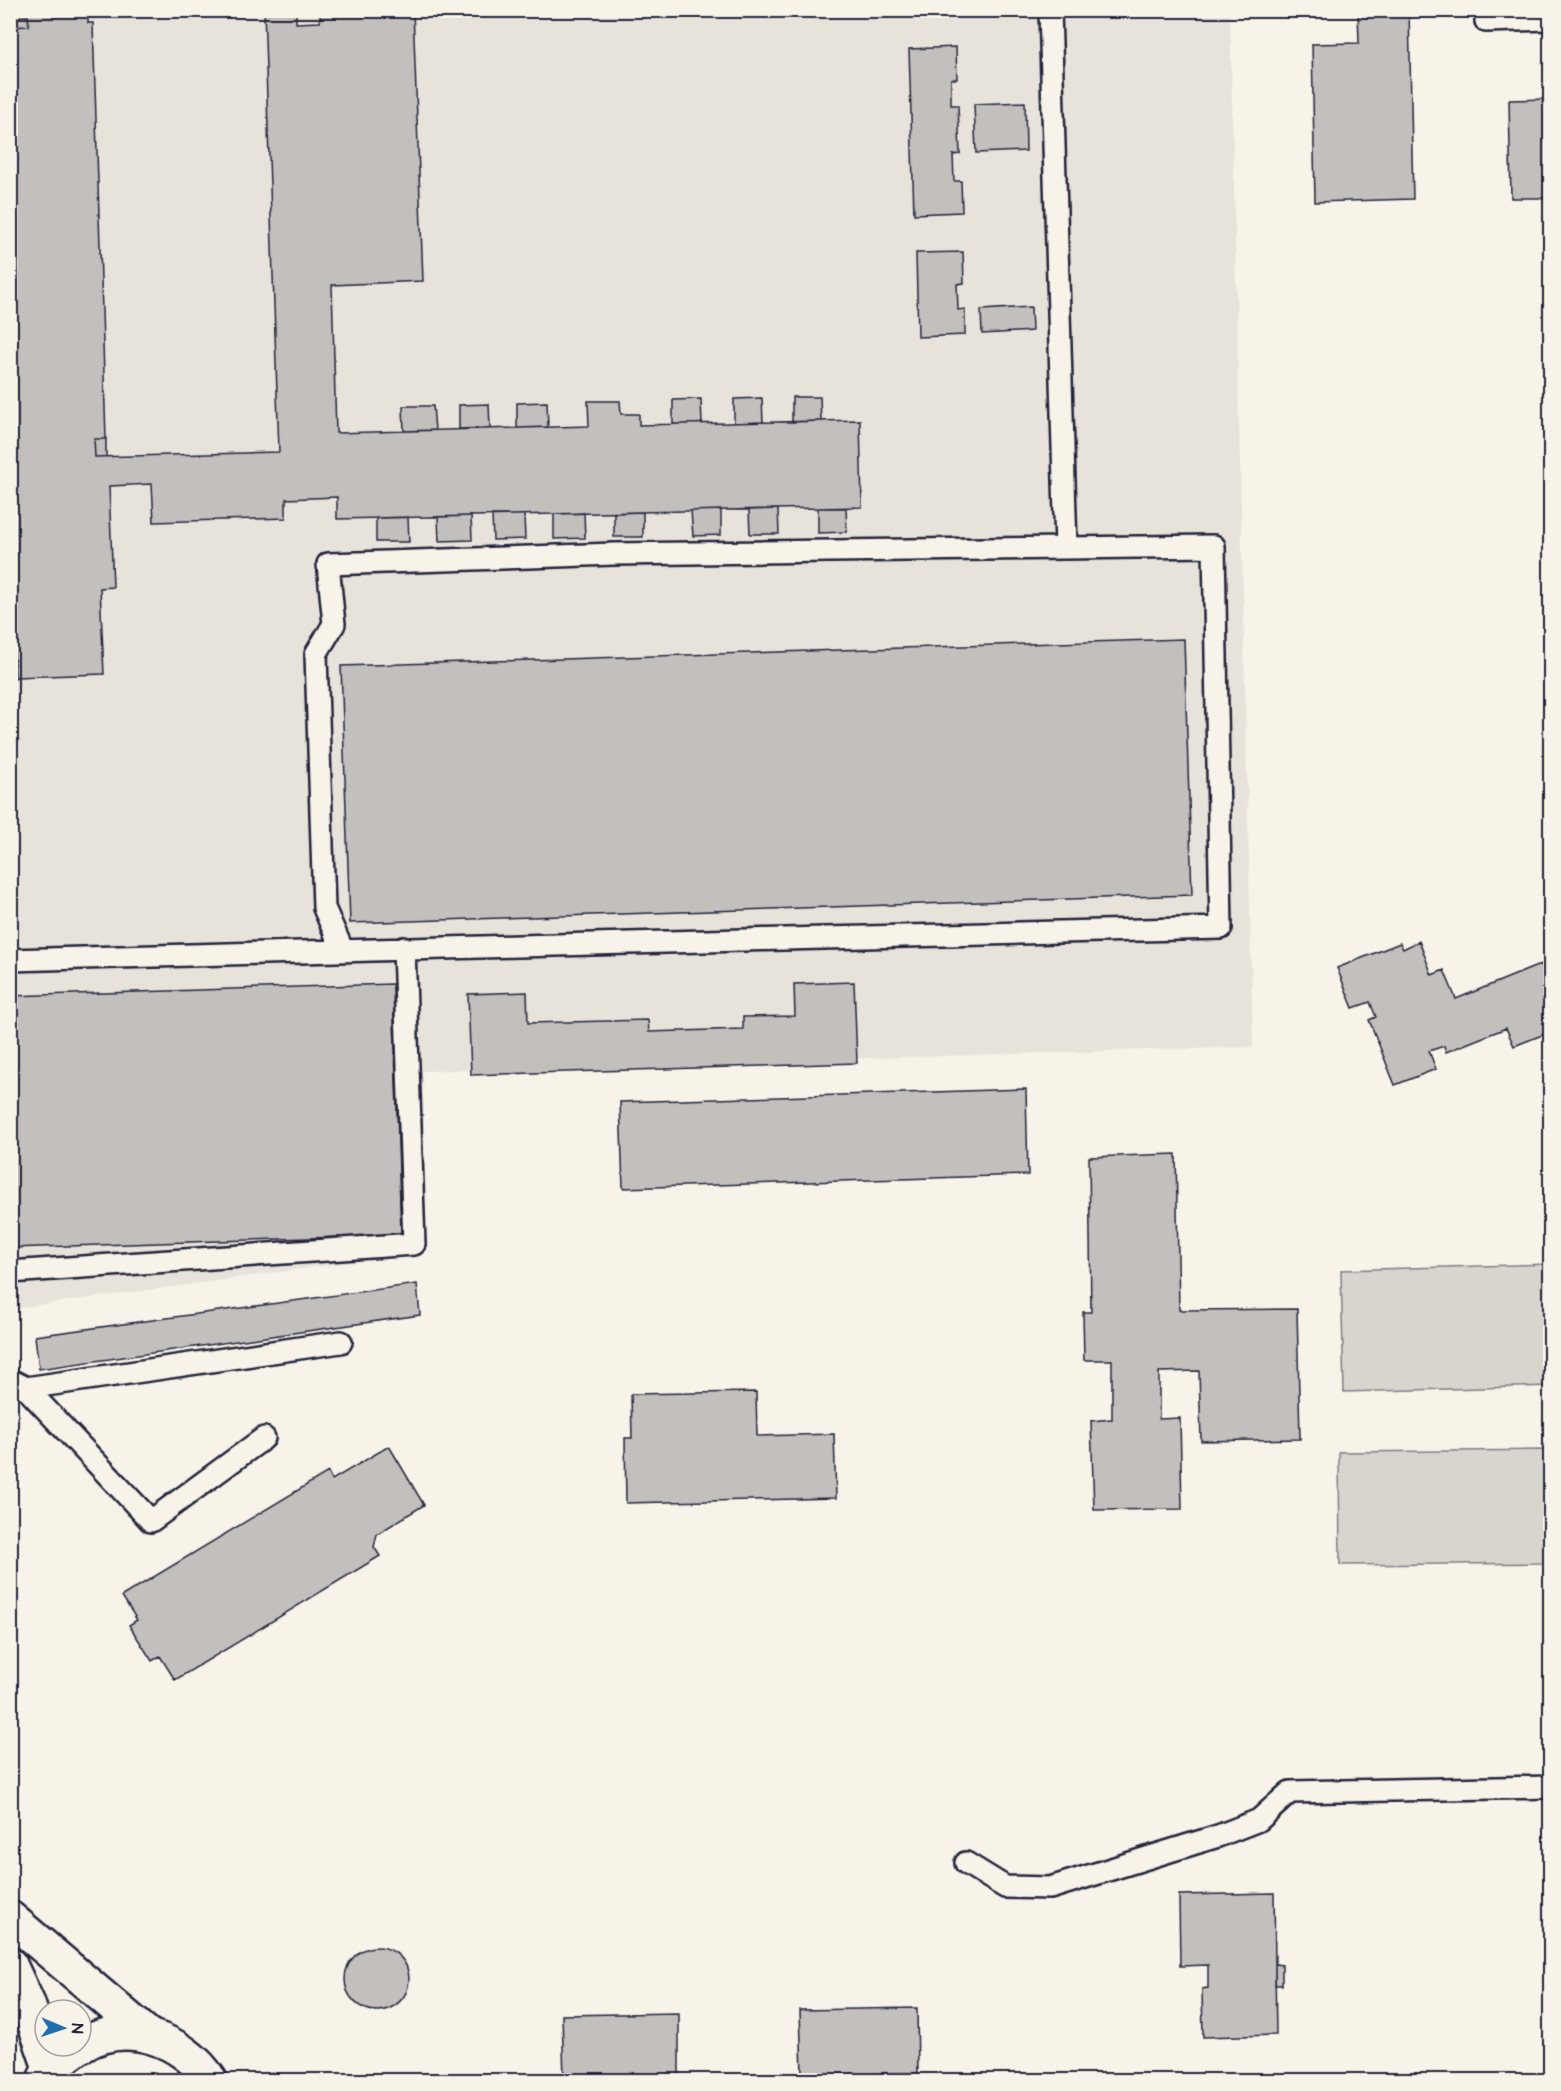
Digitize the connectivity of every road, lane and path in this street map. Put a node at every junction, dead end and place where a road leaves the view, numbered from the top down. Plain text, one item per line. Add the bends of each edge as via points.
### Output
1 (1050, 10) edge
2 (1485, 10) edge
3 (1551, 19) edge
4 (1066, 548) junction
5 (404, 948) junction
6 (342, 950) junction
7 (10, 960) edge
8 (10, 1272) edge
9 (341, 1342) dead end
10 (18, 1384) edge
11 (264, 1438) dead end
12 (1551, 1786) edge
13 (966, 1863) dead end
14 (10, 1918) edge
15 (10, 1965) edge
16 (148, 2035) junction
17 (93, 2040) edge
18 (66, 2058) edge
19 (47, 2074) edge
20 (213, 2078) edge

1 - 4 lane
2 - 3 lane via 1486,21
4 - 5 lane via 1214,546 1221,928
4 - 6 lane via 614,554 328,564 334,624 316,654 324,908
5 - 6 lane
5 - 8 lane via 414,1244
6 - 7 lane
9 - 10 lane
10 - 11 lane via 151,1521
12 - 13 lane via 1290,1792 1259,1820 1050,1888 1005,1887
14 - 16 street
15 - 19 street via 28,2004
16 - 17 street via 118,2033
16 - 20 street via 176,2046
18 - 19 street

